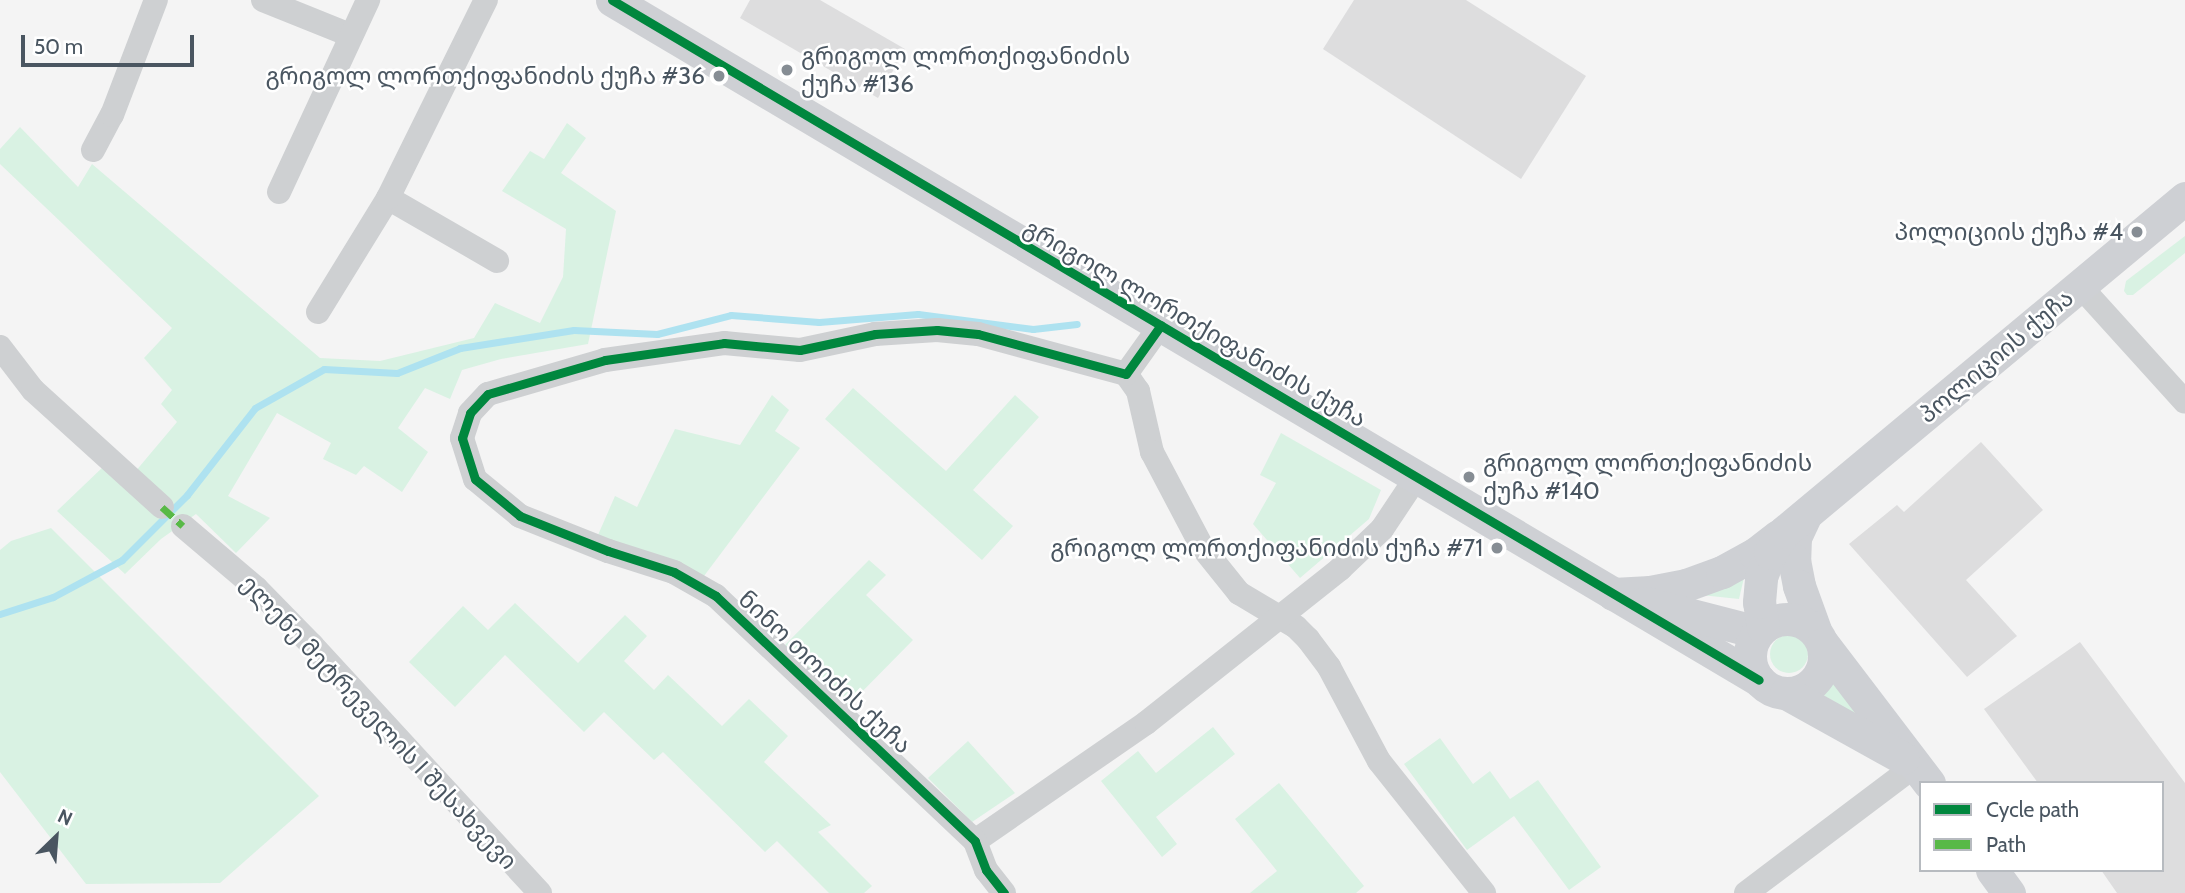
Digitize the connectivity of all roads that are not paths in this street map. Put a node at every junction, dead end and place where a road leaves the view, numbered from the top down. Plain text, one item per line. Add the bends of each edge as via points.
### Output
1 (156, 0) edge
2 (263, 0) edge
3 (368, 0) edge
4 (486, 0) edge
5 (612, 0) edge
6 (350, 35) junction
7 (93, 150) dead end
8 (279, 192) dead end
9 (388, 198) junction
10 (2185, 198) edge
11 (497, 261) dead end
12 (2080, 286) junction
13 (318, 312) dead end
14 (1161, 326) junction
15 (0, 346) edge
16 (1126, 374) junction
17 (2185, 402) edge
18 (1418, 475) junction
19 (162, 507) dead end
20 (1795, 523) junction
21 (183, 526) dead end
22 (1612, 594) junction
23 (1280, 617) junction
24 (1760, 629) junction
25 (1819, 637) junction
26 (1772, 686) junction
27 (1922, 774) edge
28 (975, 841) junction
29 (1993, 872) edge
30 (540, 893) edge
31 (1004, 893) edge
32 (1484, 893) edge
33 (1746, 893) edge
34 (2009, 893) edge

1 - 7 street via 117,104
2 - 6 street
3 - 6 street
4 - 9 street
5 - 14 street, გრიგოლ ლორთქიფანიძის ქუჩა
6 - 8 street
9 - 11 street
9 - 13 street
10 - 12 street, პოლიციის ქუჩა
12 - 17 street
12 - 20 street, პოლიციის ქუჩა
14 - 16 street
14 - 18 street, გრიგოლ ლორთქიფანიძის ქუჩა
15 - 19 street via 33,390
16 - 23 street via 1138,391 1152,453 1202,547 1239,593
16 - 28 street, ნინო თოიძის ქუჩა via 978,334 937,330 875,334 800,350 723,343 605,360 488,394 470,413 461,438 475,480 520,516 674,572 716,596
18 - 22 street, გრიგოლ ლორთქიფანიძის ქუჩა
18 - 23 street via 1382,528
20 - 22 street via 1755,554 1721,572 1650,592
20 - 24 street, პოლიციის ქუჩა via 1770,553 1761,577
20 - 25 street via 1799,586
21 - 30 street, ელენე მეტრეველის I შესახვევი via 256,588 312,645
22 - 24 street, გრიგოლ ლორთქიფანიძის ქუჩა
22 - 26 street, გრიგოლ ლორთქიფანიძის ქუჩა
23 - 28 street via 1146,723
23 - 32 street via 1308,639 1329,667 1379,761
24 - 25 street via 1790,618 1803,622
24 - 26 street via 1749,656
25 - 26 street via 1823,668 1817,678 1808,687
25 - 27 street
26 - 27 street, გრიგოლ ლორთქიფანიძის ქუჩა
27 - 33 street
28 - 31 street, ნინო თოიძის ქუჩა via 986,870
29 - 34 street

